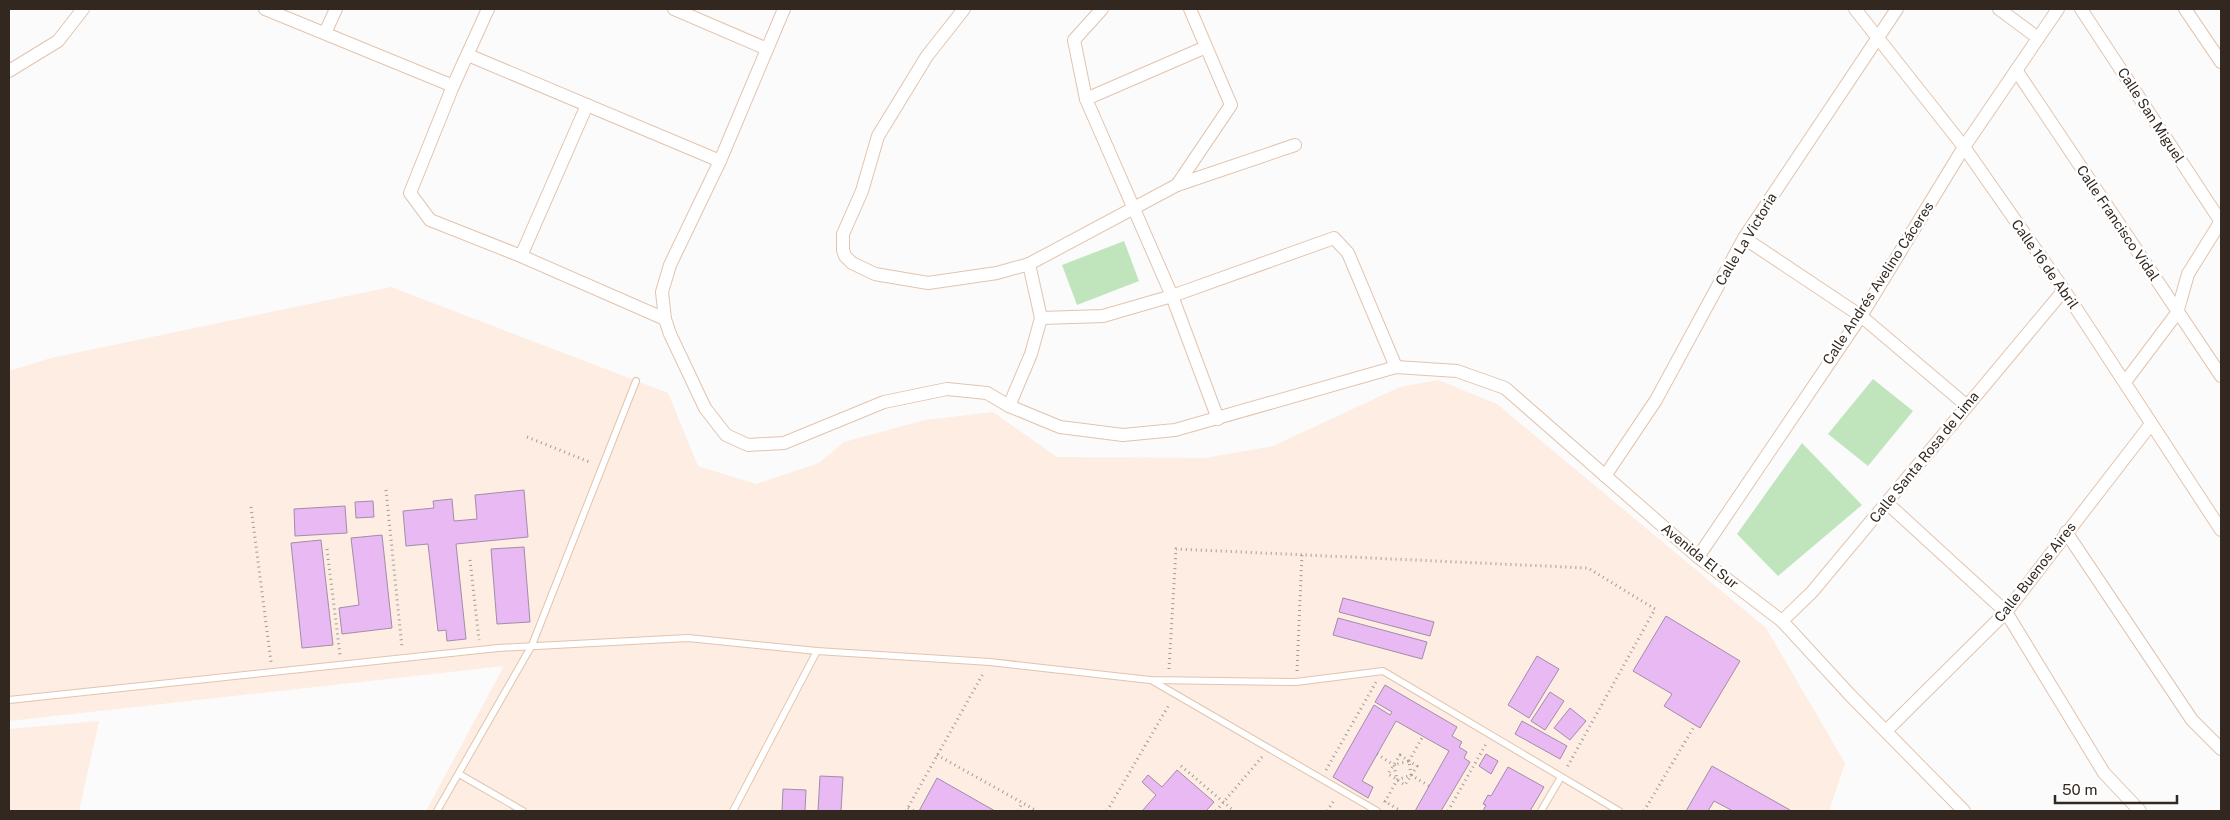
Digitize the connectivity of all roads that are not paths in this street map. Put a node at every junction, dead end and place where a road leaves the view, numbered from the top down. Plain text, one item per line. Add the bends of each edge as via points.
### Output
1 (83, 9) edge
2 (265, 9) edge
3 (336, 9) edge
4 (488, 9) edge
5 (674, 9) edge
6 (784, 9) edge
7 (964, 9) edge
8 (1102, 9) edge
9 (1190, 9) edge
10 (1855, 9) edge
11 (1897, 9) edge
12 (1999, 9) edge
13 (2058, 9) edge
14 (2081, 9) edge
15 (2185, 9) edge
16 (325, 33) junction
17 (1877, 36) junction
18 (2038, 38) junction
19 (1206, 47) junction
20 (767, 49) junction
21 (468, 54) junction
22 (2221, 62) edge
23 (2016, 70) junction
24 (9, 71) edge
25 (453, 86) junction
26 (1086, 99) junction
27 (587, 104) junction
28 (1295, 145) dead end
29 (1964, 147) junction
30 (720, 161) junction
31 (1177, 185) junction
32 (1133, 209) junction
33 (2221, 222) edge
34 (1744, 238) junction
35 (521, 256) junction
36 (1028, 264) junction
37 (2064, 290) junction
38 (1172, 296) junction
39 (2177, 313) junction
40 (1861, 316) junction
41 (1041, 318) junction
42 (665, 319) junction
43 (1396, 367) junction
44 (2221, 376) edge
45 (636, 381) dead end
46 (2125, 382) junction
47 (1966, 405) junction
48 (1009, 406) junction
49 (1218, 419) junction
50 (2150, 424) junction
51 (1605, 476) junction
52 (1887, 503) junction
53 (2221, 530) edge
54 (2066, 532) junction
55 (1698, 557) junction
56 (2006, 612) junction
57 (1782, 620) junction
58 (532, 645) junction
59 (817, 651) junction
60 (1150, 680) junction
61 (9, 700) edge
62 (1886, 731) junction
63 (2221, 750) edge
64 (459, 774) junction
65 (1561, 777) junction
66 (437, 811) edge
67 (523, 811) edge
68 (733, 811) edge
69 (1376, 811) edge
70 (1541, 811) edge
71 (1619, 811) edge
72 (1964, 811) edge
73 (2140, 811) edge

1 - 24 street via 58,41
2 - 16 street
3 - 16 street
4 - 21 street
5 - 20 street
6 - 20 street
7 - 36 street via 927,56 878,136 862,191 843,234 843,250 852,263 876,274 928,283 997,273
8 - 26 street via 1074,40
9 - 19 street
10 - 17 street, Calle 16 de Abril
11 - 17 street, Calle La Victoria
12 - 18 street
13 - 18 street, Calle Andrés Avelino Cáceres
14 - 33 street, Calle San Miguel
15 - 22 street
16 - 25 street
17 - 29 street, Calle 16 de Abril
17 - 34 street, Calle La Victoria
18 - 23 street, Calle Andrés Avelino Cáceres
19 - 26 street
19 - 31 street via 1231,105
20 - 30 street
21 - 25 street
21 - 27 street
23 - 29 street, Calle Andrés Avelino Cáceres
23 - 39 street, Calle Francisco Vidal
25 - 35 street via 410,194 430,220
26 - 32 street
27 - 30 street
27 - 35 street
28 - 31 street
29 - 37 street, Calle 16 de Abril
29 - 40 street, Calle Andrés Avelino Cáceres
30 - 42 street via 670,265 662,292
31 - 32 street
32 - 36 street
32 - 38 street
33 - 39 street via 2188,274
34 - 40 street
34 - 51 street, Calle La Victoria via 1656,400
35 - 42 street
36 - 41 street
37 - 46 street, Calle 16 de Abril
37 - 47 street, Calle Santa Rosa de Lima
38 - 41 street via 1102,316
38 - 43 street via 1334,238 1348,253
38 - 49 street
39 - 44 street, Calle Francisco Vidal
39 - 46 street
40 - 47 street
40 - 55 street, Calle Andrés Avelino Cáceres
41 - 48 street via 1031,354
42 - 48 street via 705,408 726,435 748,445 784,442 884,402 947,389 987,394
43 - 49 street
43 - 51 street, Avenida El Sur via 1457,371 1505,388
45 - 58 lane
46 - 50 street, Calle 16 de Abril
47 - 52 street, Calle Santa Rosa de Lima
48 - 49 street via 1060,427 1123,435 1176,430
50 - 53 street, Calle 16 de Abril
50 - 54 street, Calle Buenos Aires
51 - 55 street, Avenida El Sur
52 - 56 street
52 - 57 street, Calle Santa Rosa de Lima via 1812,592
54 - 56 street, Calle Buenos Aires
54 - 63 street via 2192,720
55 - 57 street, Avenida El Sur
56 - 62 street, Calle Buenos Aires
56 - 73 street via 2104,773
57 - 62 street, Avenida El Sur
58 - 59 lane via 688,638
58 - 61 lane
58 - 64 lane
59 - 60 lane via 990,662
59 - 68 lane
60 - 65 lane via 1296,682 1382,671
60 - 69 lane
62 - 72 street, Avenida El Sur
64 - 66 lane
64 - 67 lane
65 - 70 lane
65 - 71 lane

